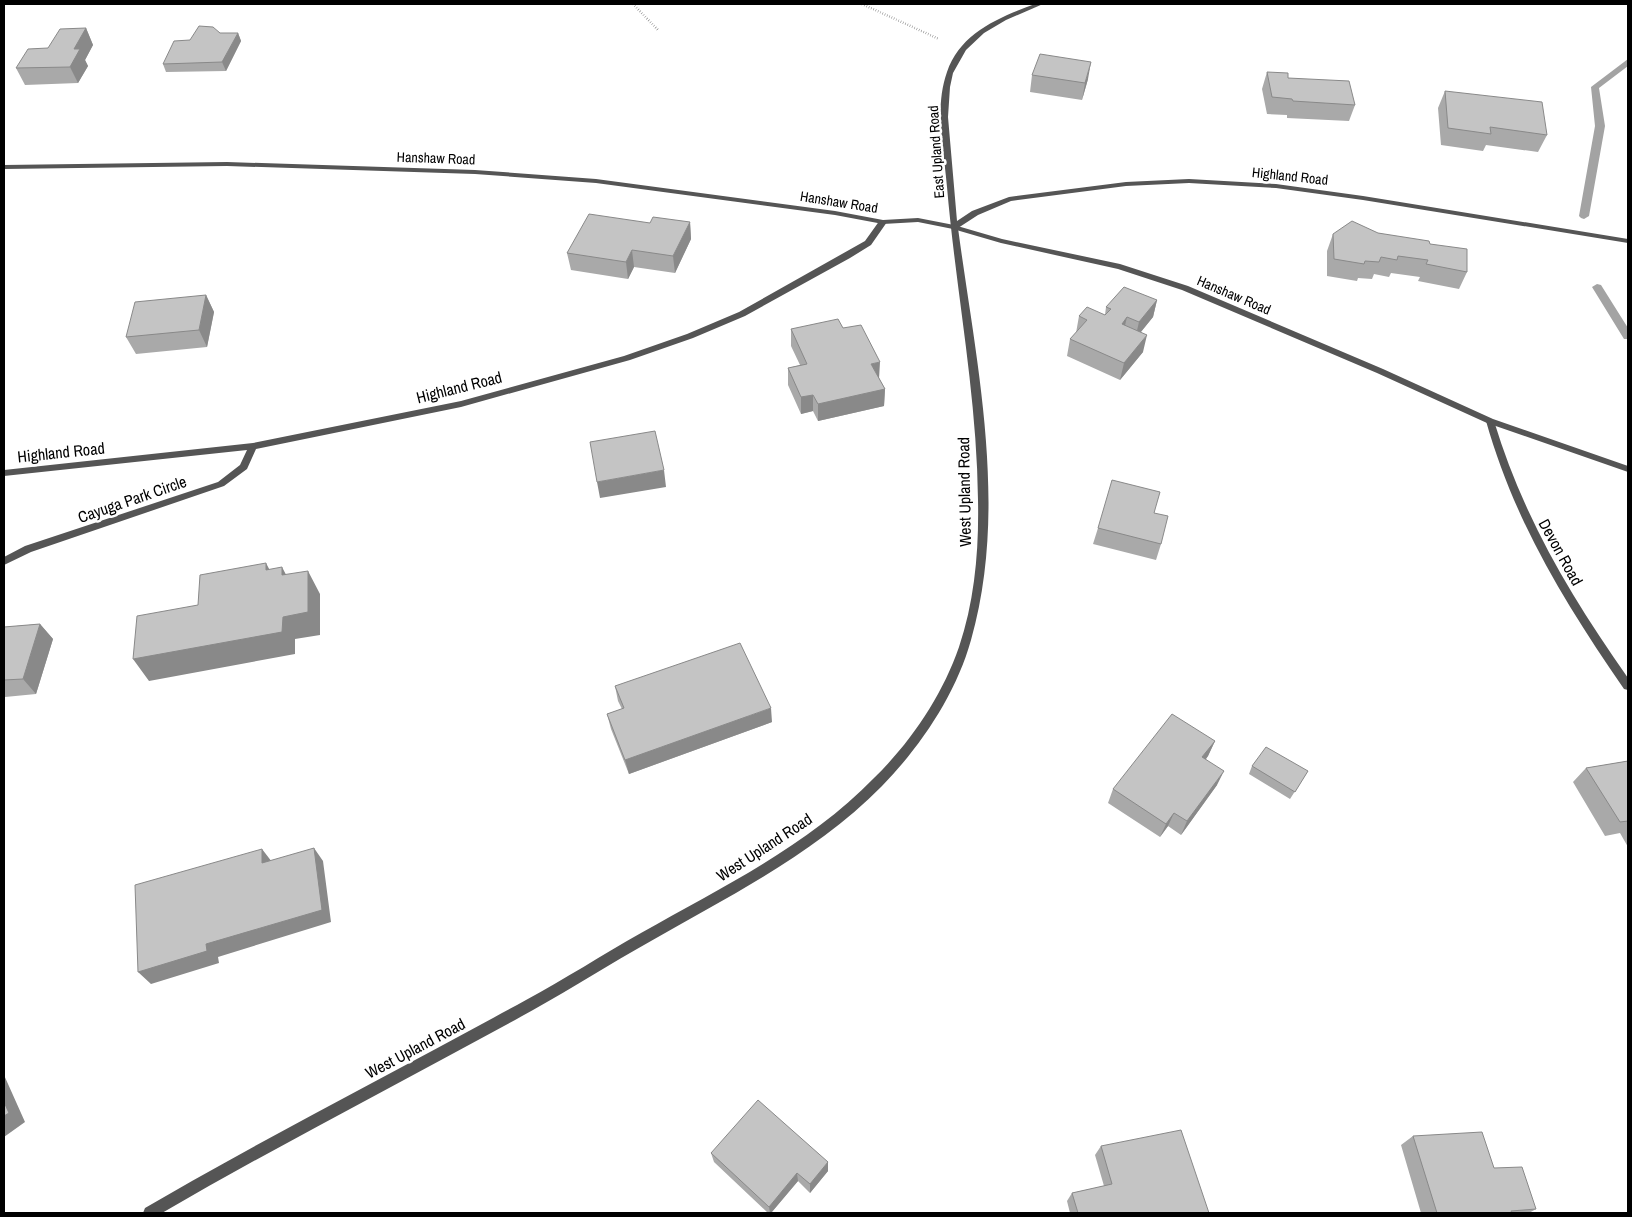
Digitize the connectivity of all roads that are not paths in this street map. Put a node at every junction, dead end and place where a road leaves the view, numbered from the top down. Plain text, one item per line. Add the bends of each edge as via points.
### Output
1 (1040, 4) edge
2 (4, 167) edge
3 (883, 222) junction
4 (954, 227) junction
5 (1628, 241) edge
6 (1490, 421) junction
7 (253, 446) junction
8 (1628, 469) edge
9 (4, 472) edge
10 (4, 561) edge
11 (1628, 686) edge
12 (150, 1213) edge

1 - 4 street, East Upland Road via 1006,16 972,38 949,75 943,108
2 - 3 street, Hanshaw Road via 227,164 474,172 596,181
3 - 4 street, Hanshaw Road via 918,220
3 - 7 street, Highland Road via 868,243 848,256 742,314 690,336 627,358 461,404
4 - 5 street, Highland Road via 975,213 1009,199 1126,184 1189,181 1276,186
4 - 6 street, Hanshaw Road via 1001,241 1120,267 1185,288
4 - 12 street, West Upland Road via 981,446 984,529 975,605 964,644 948,684 897,760 861,799 773,864 529,1005 219,1172
6 - 8 street, Hanshaw Road
6 - 11 street, Devon Road via 1499,454 1529,526 1563,589
7 - 9 street, Highland Road
7 - 10 street, Cayuga Park Circle via 244,467 221,484

